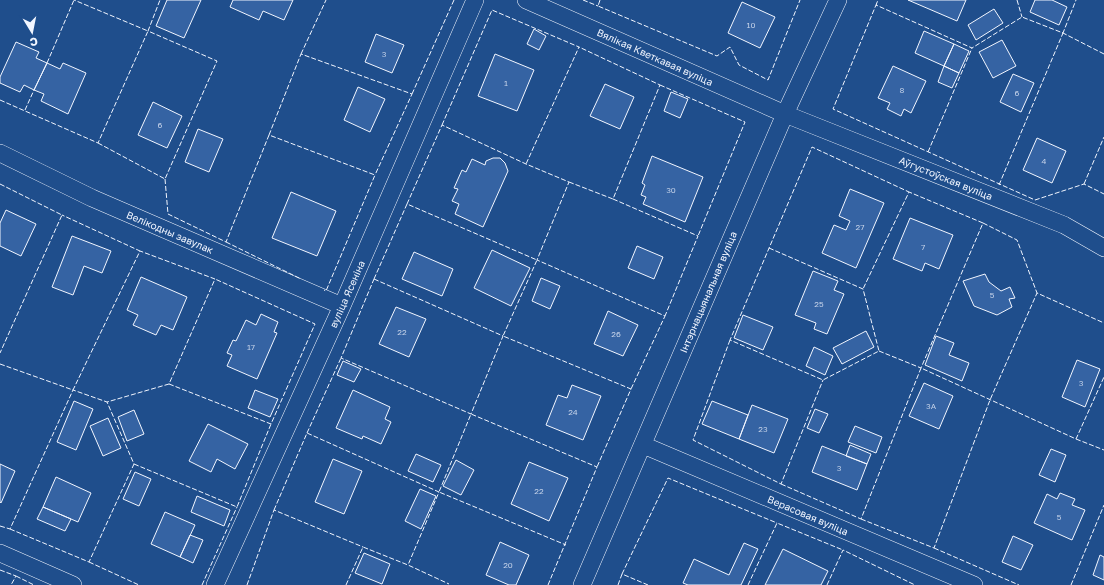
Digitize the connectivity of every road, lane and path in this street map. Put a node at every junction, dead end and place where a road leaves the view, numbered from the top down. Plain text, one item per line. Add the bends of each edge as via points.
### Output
1 (475, 0) edge
2 (526, 0) edge
3 (838, 0) edge
4 (785, 114) junction
5 (0, 153) edge
6 (1104, 248) edge
7 (342, 306) junction
8 (642, 445) junction
9 (0, 553) edge
10 (73, 585) edge
11 (215, 585) edge
12 (582, 585) edge
13 (974, 585) edge

1 - 7 street, вуліца Ясеніна
2 - 4 street, Вялікая Кветкавая вуліца
3 - 4 street, Інтэрнацыянальная вуліца
4 - 6 street, Аўгустоўская вуліца via 1064,225
4 - 8 street, Інтэрнацыянальная вуліца
5 - 7 street, Велікодны завулак via 92,198
7 - 11 street, вуліца Ясеніна
8 - 12 street, Інтэрнацыянальная вуліца
8 - 13 street, Верасовая вуліца
9 - 10 street

